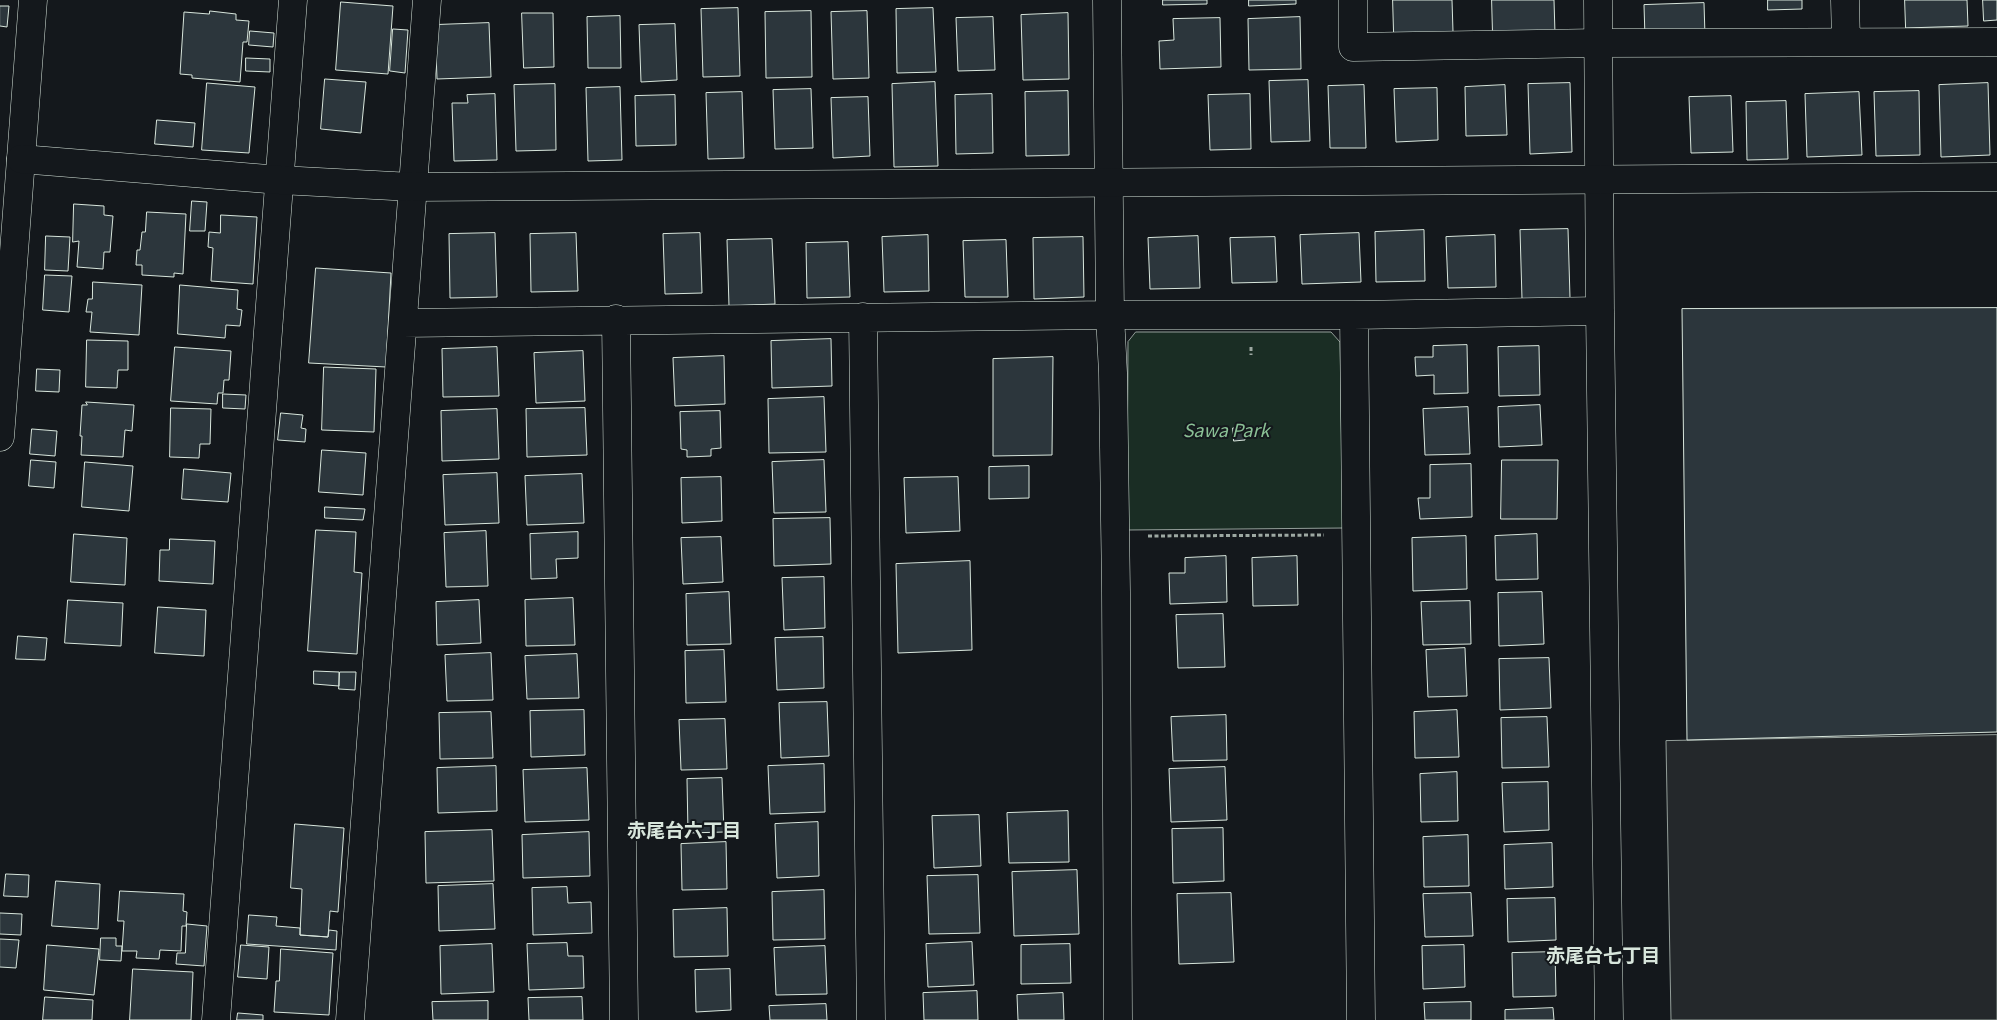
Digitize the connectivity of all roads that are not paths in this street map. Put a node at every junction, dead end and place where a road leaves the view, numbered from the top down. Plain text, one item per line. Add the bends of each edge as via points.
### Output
1 (33, 0) edge
2 (293, 0) edge
3 (426, 0) edge
4 (1107, 0) edge
5 (1353, 0) edge
6 (1598, 0) edge
7 (1845, 0) edge
8 (1846, 42) junction
9 (1997, 42) edge
10 (1598, 43) junction
11 (21, 159) junction
12 (1997, 177) edge
13 (280, 180) junction
14 (1600, 180) junction
15 (1109, 182) junction
16 (412, 187) junction
17 (1600, 311) junction
18 (1110, 315) junction
19 (1354, 315) junction
20 (863, 317) junction
21 (616, 319) junction
22 (403, 322) junction
23 (0, 437) edge
24 (216, 1020) edge
25 (350, 1020) edge
26 (624, 1020) edge
27 (871, 1020) edge
28 (1118, 1020) edge
29 (1361, 1020) edge
30 (1609, 1020) edge

1 - 11 street
2 - 13 street
3 - 16 street
4 - 15 street
5 - 10 street via 1353,47
6 - 10 street
7 - 8 street
8 - 9 street
8 - 10 street
10 - 14 street
11 - 13 street
11 - 23 street
12 - 14 street
13 - 16 street
13 - 24 street
14 - 15 street
14 - 17 street
15 - 16 street
15 - 18 street
16 - 22 street
17 - 19 street
17 - 30 street
18 - 19 street
18 - 20 street
18 - 28 street
19 - 29 street
20 - 21 street
20 - 27 street
21 - 22 street
21 - 26 street
22 - 25 street

